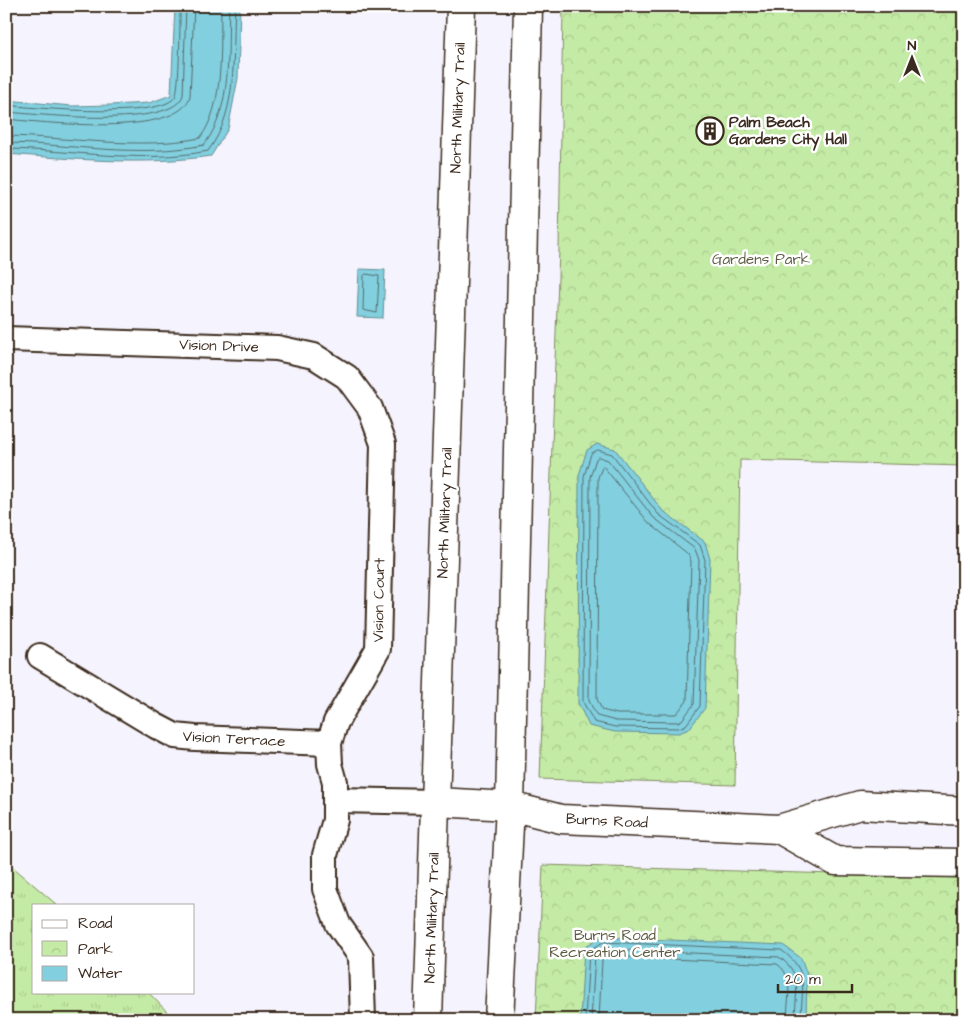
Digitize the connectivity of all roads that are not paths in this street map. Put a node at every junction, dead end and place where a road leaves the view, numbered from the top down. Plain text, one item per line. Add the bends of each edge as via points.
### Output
1 (462, 6) edge
2 (528, 6) edge
3 (6, 339) edge
4 (383, 444) joint
5 (40, 656) dead end
6 (329, 743) junction
7 (335, 800) junction
8 (436, 802) junction
9 (510, 806) junction
10 (964, 811) edge
11 (779, 829) junction
12 (964, 863) edge
13 (363, 1020) edge
14 (428, 1020) edge
15 (499, 1020) edge

1 - 8 main road, North Military Trail
2 - 9 main road
3 - 4 street, Vision Drive via 296,351 331,366 347,377 370,408
4 - 6 street, Vision Court via 378,649 336,722
5 - 6 street, Vision Terrace via 175,736
6 - 7 street
7 - 8 street
7 - 13 street via 335,820 325,855 325,889 338,924 361,956
8 - 9 main road, Burns Road
8 - 14 main road, North Military Trail
9 - 11 main road, Burns Road via 562,819
9 - 15 main road
10 - 11 main road, Burns Road via 860,805
11 - 12 main road, Burns Road via 834,861

